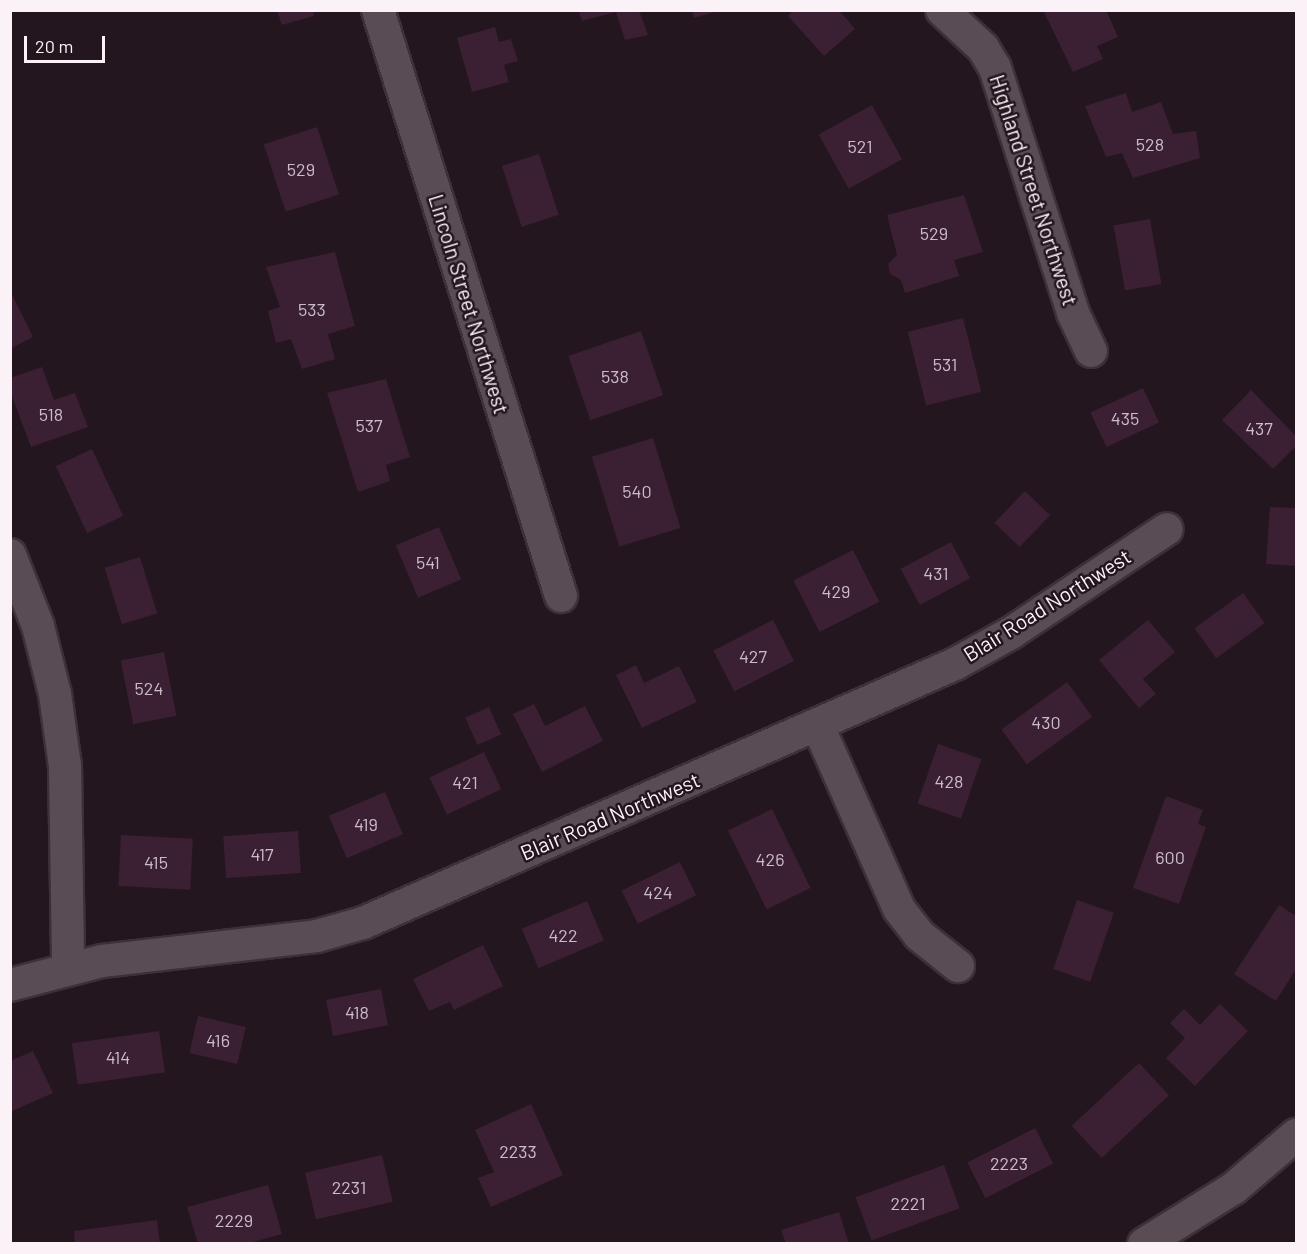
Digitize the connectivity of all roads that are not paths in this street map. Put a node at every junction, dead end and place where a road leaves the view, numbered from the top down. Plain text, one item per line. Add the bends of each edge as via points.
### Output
1 (378, 10) edge
2 (942, 10) edge
3 (1091, 351) dead end
4 (1167, 529) dead end
5 (10, 555) edge
6 (561, 596) dead end
7 (818, 726) junction
8 (958, 966) dead end
9 (68, 968) junction
10 (10, 985) edge
11 (1296, 1135) edge
12 (1144, 1244) edge

1 - 6 street, Lincoln Street Northwest
2 - 3 street, Highland Street Northwest via 982,48 995,68 1073,313
4 - 7 street, Blair Road Northwest via 1011,633 955,664
5 - 9 street via 38,626 55,693 64,756 69,833
7 - 8 street via 899,909 919,936
7 - 9 street, Blair Road Northwest via 363,923 317,936
9 - 10 street, Blair Road Northwest
11 - 12 street via 1234,1188

